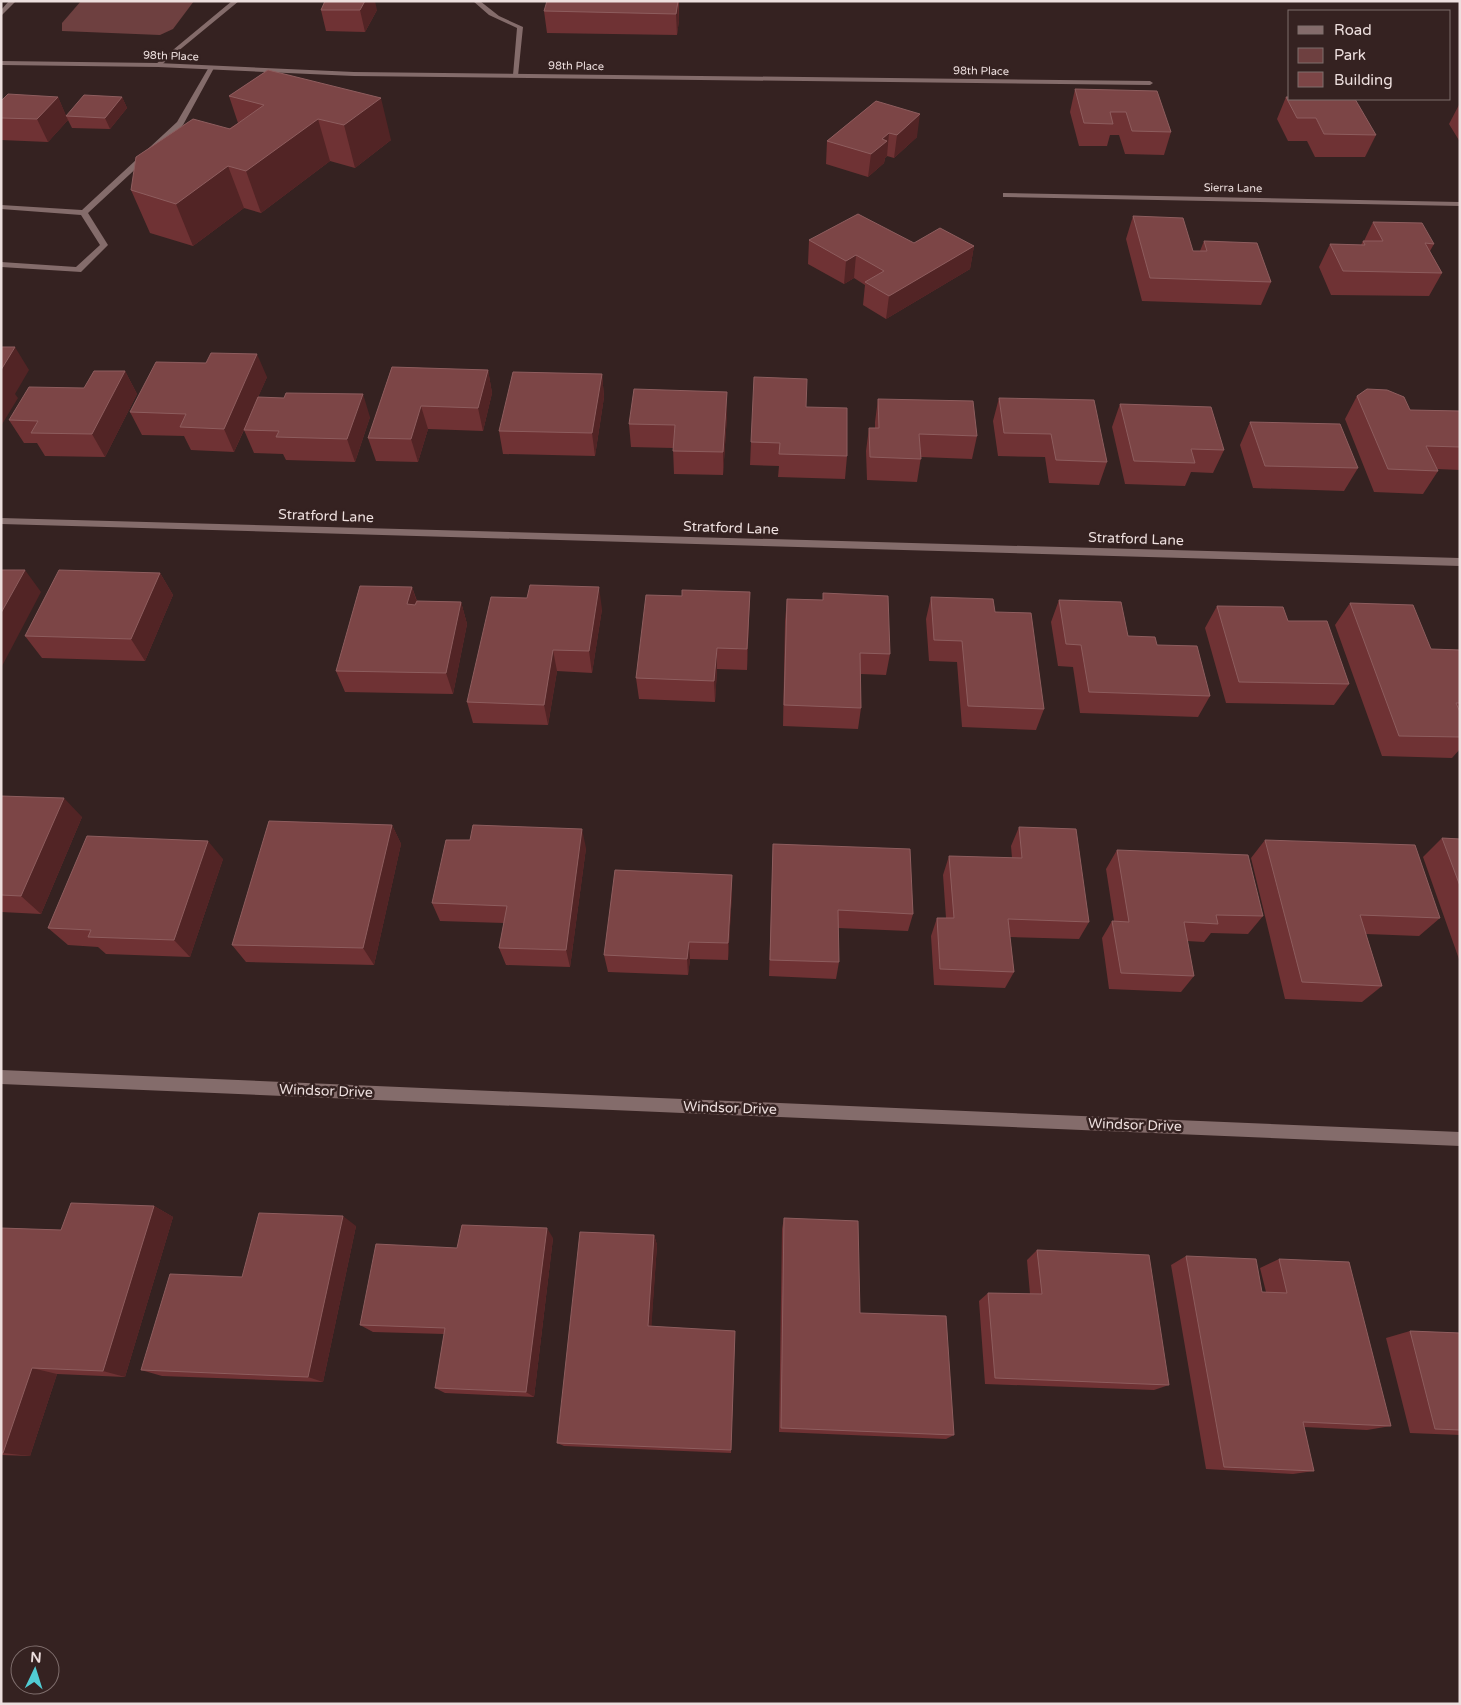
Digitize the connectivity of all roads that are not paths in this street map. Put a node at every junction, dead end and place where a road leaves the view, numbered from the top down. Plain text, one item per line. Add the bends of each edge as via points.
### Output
1 (13, 1) edge
2 (236, 1) edge
3 (476, 1) edge
4 (1, 14) edge
5 (1, 62) edge
6 (158, 65) junction
7 (211, 68) junction
8 (516, 75) junction
9 (1150, 83) dead end
10 (1006, 195) dead end
11 (1460, 204) edge
12 (1, 208) edge
13 (84, 213) junction
14 (1, 264) edge
15 (1, 521) edge
16 (1460, 562) edge
17 (1, 1077) edge
18 (1460, 1139) edge

1 - 4 street
2 - 6 street
3 - 8 street via 502,21 520,26
5 - 6 street, 98th Place
6 - 7 street, 98th Place
7 - 8 street, 98th Place via 354,74
7 - 13 street via 180,123
8 - 9 street, 98th Place
10 - 11 street, Sierra Lane
12 - 13 street
13 - 14 street via 104,245 78,270
15 - 16 street, Stratford Lane
17 - 18 street, Windsor Drive

